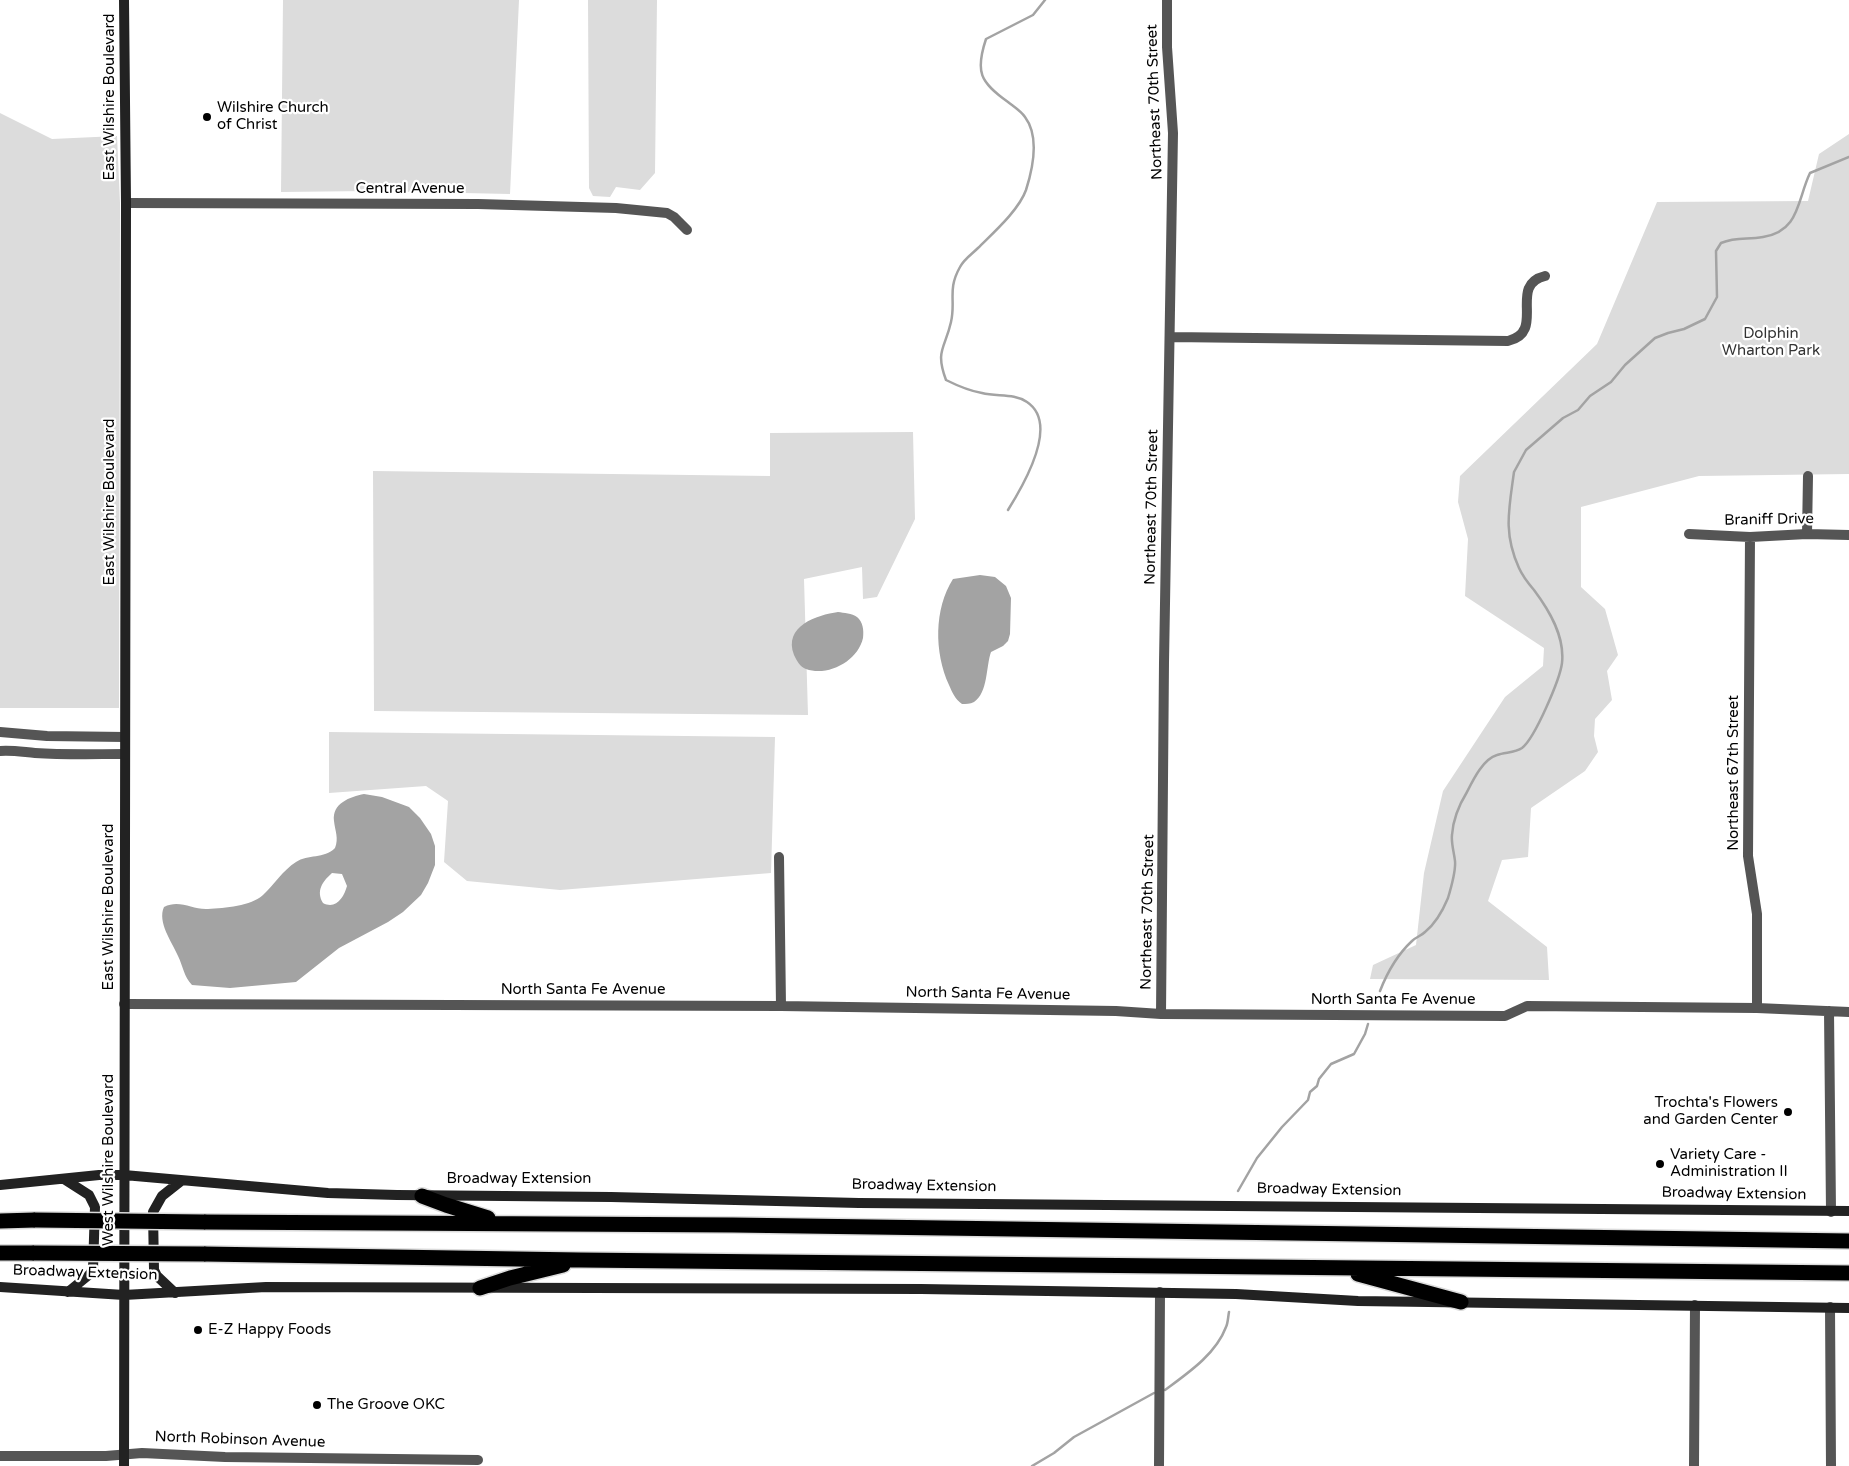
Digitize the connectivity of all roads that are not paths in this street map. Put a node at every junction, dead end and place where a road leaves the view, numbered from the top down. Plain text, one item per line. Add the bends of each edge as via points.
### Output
1 (124, 0) edge
2 (1167, 0) edge
3 (126, 203) junction
4 (687, 230) dead end
5 (1545, 276) dead end
6 (1170, 337) junction
7 (1808, 476) dead end
8 (1689, 534) dead end
9 (1807, 534) junction
10 (1849, 535) edge
11 (1750, 537) junction
12 (0, 732) edge
13 (125, 737) junction
14 (0, 751) edge
15 (124, 754) junction
16 (779, 857) dead end
17 (124, 1004) junction
18 (781, 1006) junction
19 (1757, 1008) junction
20 (1829, 1011) junction
21 (1849, 1012) edge
22 (1162, 1014) junction
23 (124, 1175) junction
24 (64, 1179) junction
25 (181, 1181) junction
26 (0, 1184) edge
27 (422, 1196) junction
28 (1849, 1211) edge
29 (1831, 1212) junction
30 (0, 1221) edge
31 (504, 1223) junction
32 (1849, 1241) edge
33 (0, 1253) edge
34 (580, 1260) junction
35 (1337, 1268) junction
36 (1849, 1273) edge
37 (0, 1287) edge
38 (480, 1288) junction
39 (68, 1292) junction
40 (1160, 1292) junction
41 (175, 1293) junction
42 (124, 1295) junction
43 (1461, 1302) junction
44 (1695, 1305) junction
45 (1830, 1306) junction
46 (1849, 1308) edge
47 (124, 1455) junction
48 (0, 1456) edge
49 (478, 1460) dead end
50 (124, 1466) edge
51 (1159, 1466) edge
52 (1694, 1466) edge
53 (1831, 1466) edge

1 - 3 main road, East Wilshire Boulevard
2 - 6 street, Northeast 70th Street via 1173,133
3 - 4 street, Central Avenue via 621,208 667,213
3 - 13 main road, East Wilshire Boulevard
5 - 6 street via 1531,283 1527,290 1527,324 1523,333 1508,341
6 - 22 street, Northeast 70th Street
7 - 9 street
8 - 11 street, Braniff Drive
9 - 10 street, Braniff Drive
9 - 11 street, Braniff Drive
11 - 19 street, Northeast 67th Street via 1748,856 1757,914
12 - 13 street
13 - 15 main road, East Wilshire Boulevard
14 - 15 street
15 - 17 main road, East Wilshire Boulevard
16 - 18 street
17 - 18 street, North Santa Fe Avenue
17 - 23 main road, West Wilshire Boulevard
18 - 22 street, North Santa Fe Avenue
19 - 20 street, North Santa Fe Avenue
19 - 22 street, North Santa Fe Avenue via 1527,1006 1505,1016
20 - 21 street, North Santa Fe Avenue
20 - 29 street
23 - 24 main road, Broadway Extension
23 - 25 main road, Broadway Extension
23 - 42 main road, West Wilshire Boulevard
24 - 26 main road, Broadway Extension
24 - 39 main road via 89,1195 96,1207 93,1269
25 - 27 main road, Broadway Extension via 328,1193
25 - 41 main road via 162,1196 153,1212 154,1270
27 - 29 main road, Broadway Extension
27 - 31 highway
28 - 29 main road, Broadway Extension
30 - 31 highway, bridge
31 - 32 highway
33 - 34 highway, Broadway Extension, bridge
34 - 35 highway, Broadway Extension
34 - 38 highway
35 - 36 highway, Broadway Extension
35 - 43 highway
37 - 39 main road, Broadway Extension
38 - 40 main road, Broadway Extension
38 - 41 main road, Broadway Extension via 266,1287
39 - 42 main road, Broadway Extension
40 - 43 main road, Broadway Extension
40 - 51 street
41 - 42 main road, Broadway Extension
42 - 47 main road, West Wilshire Boulevard
43 - 44 main road, Broadway Extension
44 - 45 main road, Broadway Extension
44 - 52 street
45 - 46 main road, Broadway Extension
45 - 53 street
47 - 48 street, North Robinson Avenue
47 - 49 street, North Robinson Avenue
47 - 50 main road, West Wilshire Boulevard

